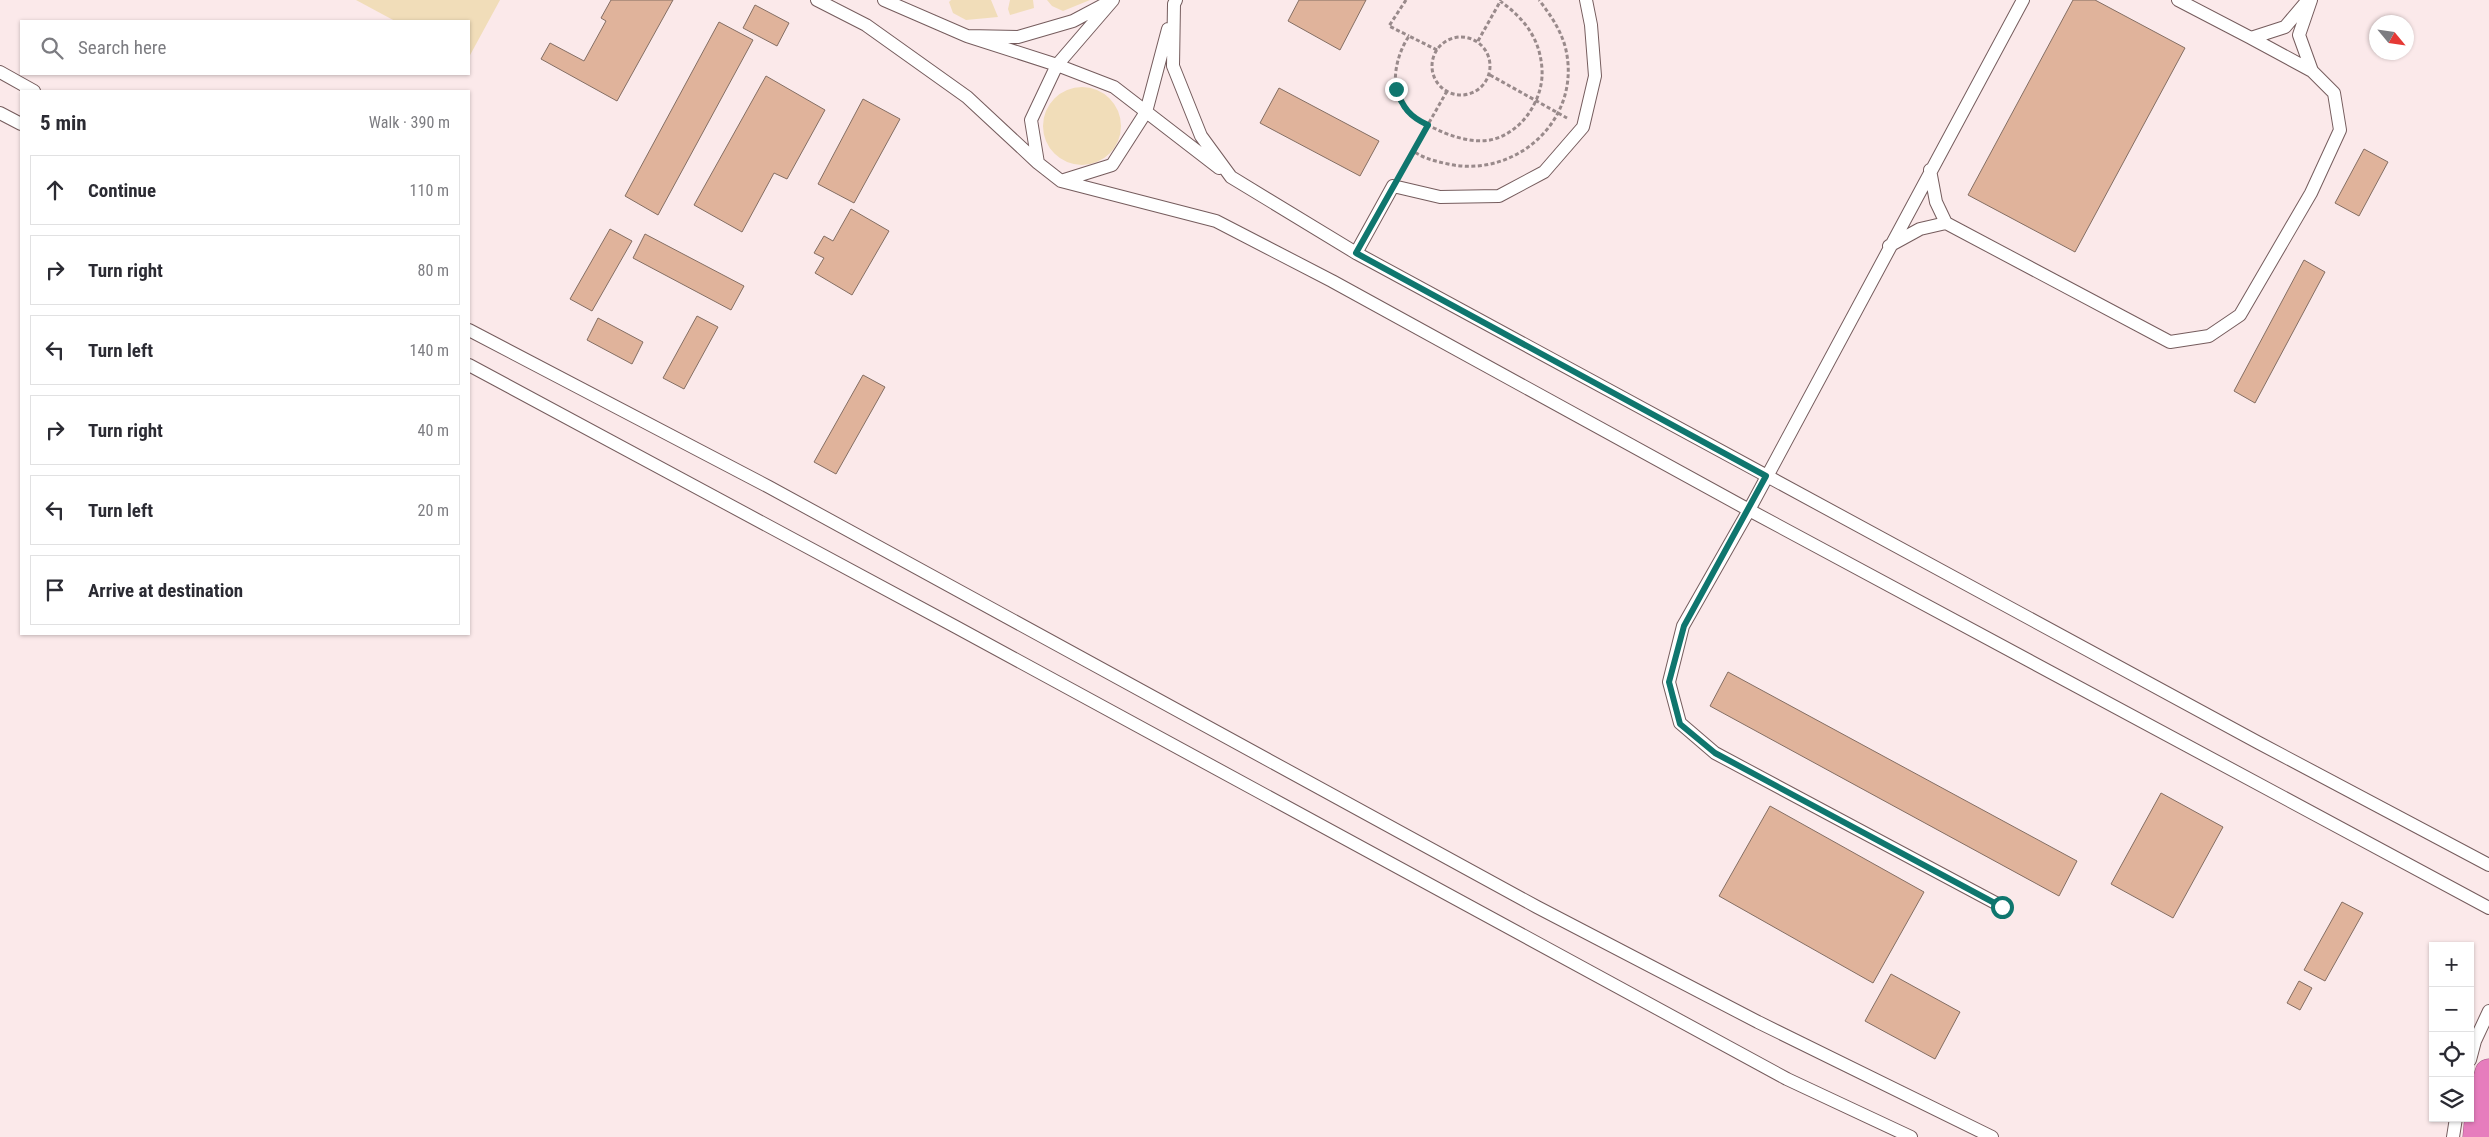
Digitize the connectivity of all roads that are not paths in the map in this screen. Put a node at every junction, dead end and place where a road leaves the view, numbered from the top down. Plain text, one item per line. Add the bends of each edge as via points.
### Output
1 (816, 0) edge
2 (884, 0) edge
3 (1113, 0) edge
4 (1586, 0) edge
5 (2023, 0) edge
6 (2178, 0) edge
7 (2310, 0) edge
8 (1176, 2) edge
9 (967, 36) junction
10 (2251, 38) junction
11 (1057, 65) junction
12 (2312, 71) junction
13 (0, 72) edge
14 (0, 82) edge
15 (18, 82) junction
16 (32, 90) edge
17 (1146, 112) junction
18 (0, 113) edge
19 (20, 123) edge
20 (1038, 163) junction
21 (1930, 170) junction
22 (1231, 177) junction
23 (1061, 181) junction
24 (1946, 222) junction
25 (1889, 246) junction
26 (1356, 253) junction
27 (470, 331) edge
28 (470, 366) edge
29 (1766, 476) junction
30 (1749, 510) junction
31 (2489, 865) edge
32 (2002, 907) dead end
33 (2489, 908) edge
34 (2489, 1011) edge
35 (2474, 1045) edge
36 (2489, 1073) edge
37 (2455, 1122) edge
38 (1911, 1137) edge
39 (1992, 1137) edge
40 (2453, 1137) edge
41 (2477, 1137) edge

1 - 20 lane via 866,25 967,97
2 - 9 lane
3 - 9 lane via 1073,21 1018,37
3 - 11 lane
4 - 26 lane via 1596,76 1583,127 1544,172 1499,196 1440,197 1393,186
5 - 21 lane
6 - 10 lane
7 - 10 lane via 2285,27
7 - 12 lane via 2299,34
8 - 17 lane
8 - 22 lane via 1173,66 1202,136
9 - 11 lane
10 - 12 lane
11 - 17 lane via 1114,86
11 - 20 lane via 1031,120
12 - 24 lane via 2334,93 2340,130 2311,193 2240,315 2209,336 2170,342
13 - 15 lane
14 - 15 lane
15 - 16 lane
17 - 22 lane
17 - 23 lane via 1112,164
18 - 19 lane
20 - 23 lane
21 - 24 lane via 1936,202
21 - 25 lane
22 - 26 lane
23 - 30 lane via 1216,222 1332,281
24 - 25 lane via 1920,229
25 - 29 lane
26 - 29 lane
27 - 39 lane via 769,487 1537,907 1758,1022
28 - 38 lane via 1787,1080
29 - 30 lane
29 - 31 lane
30 - 32 lane via 1684,626 1669,682 1680,724 1715,753
30 - 33 lane
34 - 35 lane
36 - 41 highway via 2480,1104
37 - 40 lane

